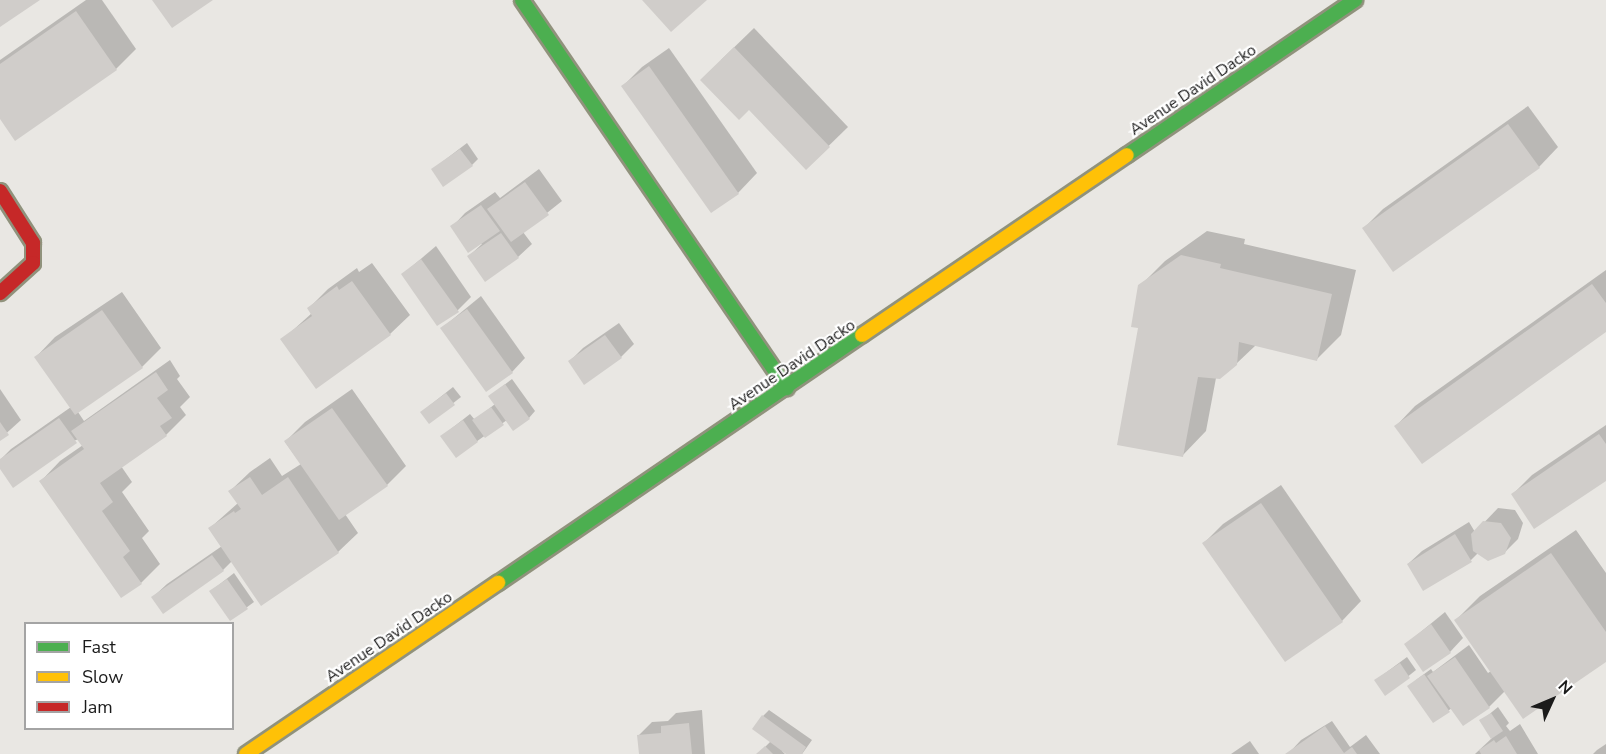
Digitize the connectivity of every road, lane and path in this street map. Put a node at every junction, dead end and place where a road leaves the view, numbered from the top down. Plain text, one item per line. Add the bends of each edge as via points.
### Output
1 (522, 0) edge
2 (1355, 0) edge
3 (0, 191) edge
4 (0, 293) edge
5 (787, 388) junction
6 (246, 754) edge

1 - 5 main road
2 - 5 main road, Avenue David Dacko
3 - 4 main road via 33,243 33,263
5 - 6 main road, Avenue David Dacko

